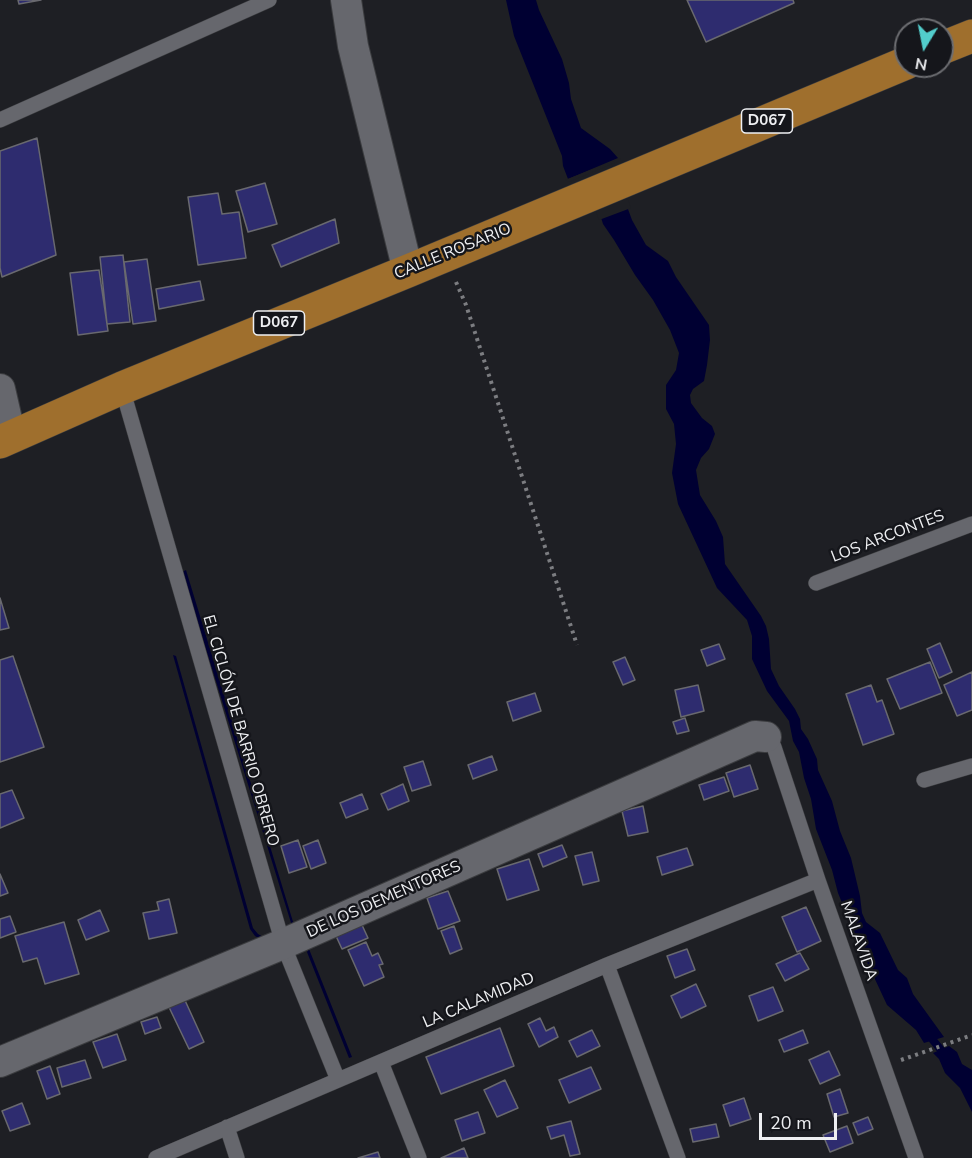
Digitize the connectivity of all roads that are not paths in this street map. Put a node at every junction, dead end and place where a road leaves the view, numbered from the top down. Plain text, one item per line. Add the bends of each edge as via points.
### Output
1 (269, 0) edge
2 (346, 0) edge
3 (972, 36) edge
4 (954, 43) edge
5 (894, 68) edge
6 (0, 120) edge
7 (408, 271) junction
8 (122, 388) junction
9 (0, 389) edge
10 (5, 440) edge
11 (972, 524) edge
12 (816, 583) dead end
13 (766, 737) joint
14 (972, 766) edge
15 (924, 780) dead end
16 (818, 880) junction
17 (283, 944) junction
18 (607, 965) junction
19 (0, 1062) edge
20 (381, 1062) junction
21 (338, 1080) junction
22 (227, 1127) junction
23 (156, 1158) edge
24 (237, 1158) edge
25 (419, 1158) edge
26 (678, 1158) edge
27 (916, 1158) edge

1 - 6 lane
2 - 7 street via 353,46
3 - 4 main road
5 - 7 main road, CALLE ROSARIO / D067
7 - 8 main road, CALLE ROSARIO / D067
8 - 10 main road, CALLE ROSARIO / D067
8 - 17 lane, EL CICLÓN DE BARRIO OBRERO
9 - 10 street
11 - 12 lane, LOS ARCONTES
13 - 16 lane, MALAVIDA via 774,747
13 - 17 street, DE LOS DEMENTORES via 755,736
14 - 15 lane
16 - 18 lane, LA CALAMIDAD
16 - 27 lane, MALAVIDA
17 - 19 street, DE LOS DEMENTORES
17 - 21 lane, EL CICLÓN DE BARRIO OBRERO
18 - 20 lane, LA CALAMIDAD
18 - 26 lane
20 - 21 lane, LA CALAMIDAD
20 - 25 lane
21 - 22 lane, LA CALAMIDAD
22 - 23 lane, LA CALAMIDAD
22 - 24 lane

